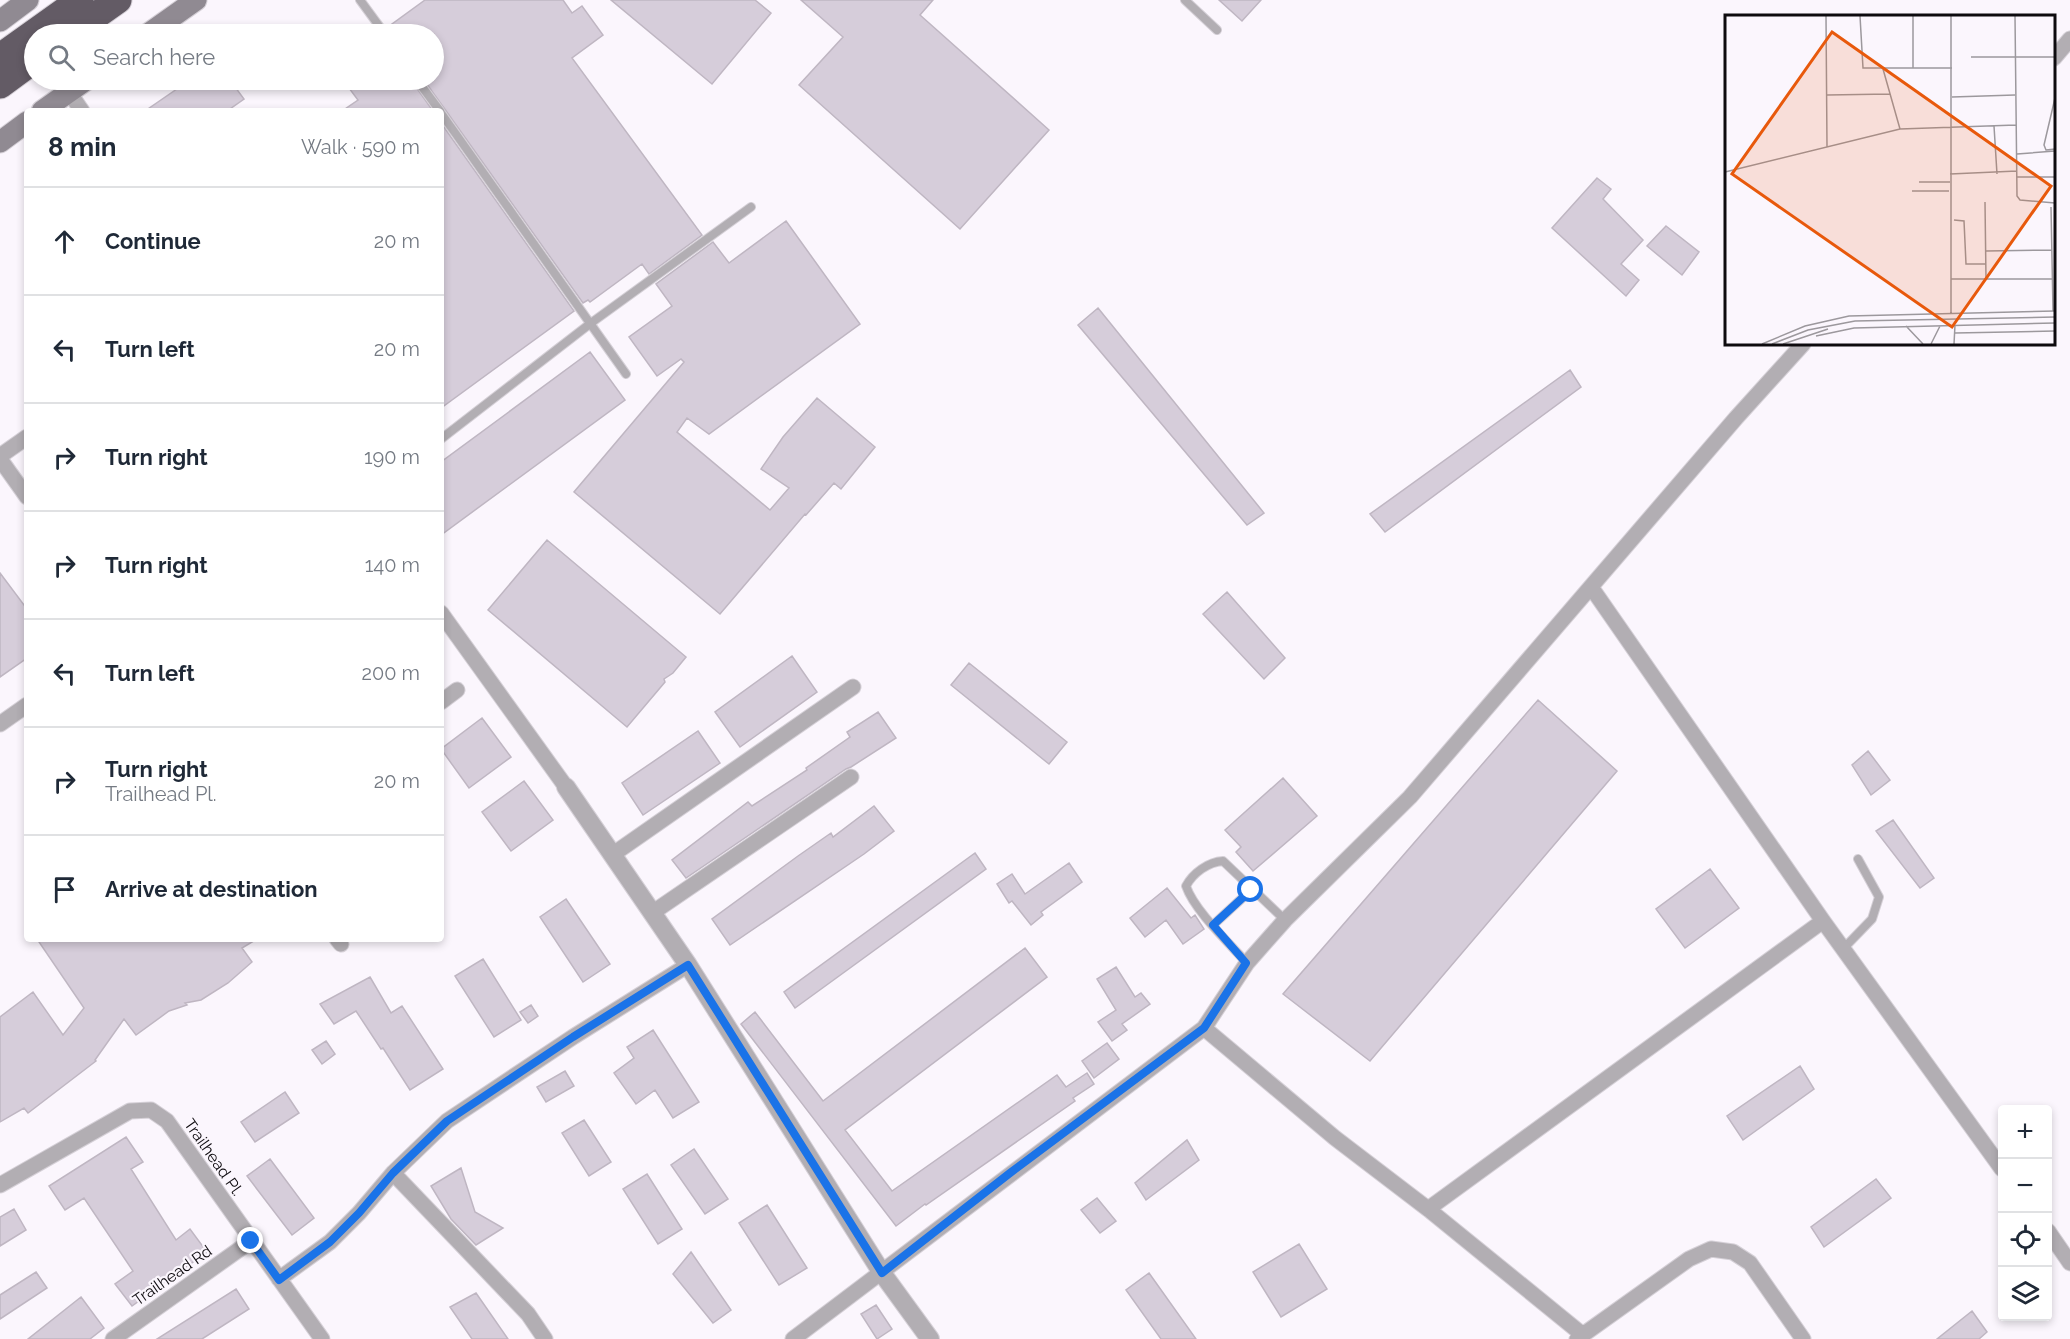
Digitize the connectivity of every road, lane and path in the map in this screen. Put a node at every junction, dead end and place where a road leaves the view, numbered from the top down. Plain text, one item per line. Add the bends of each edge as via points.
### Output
1 (28, 0) edge
2 (80, 0) edge
3 (117, 0) edge
4 (196, 0) edge
5 (360, 0) edge
6 (1185, 0) edge
7 (0, 21) edge
8 (46, 24) edge
9 (84, 24) edge
10 (162, 24) edge
11 (378, 24) edge
12 (1217, 30) dead end
13 (2070, 39) edge
14 (24, 40) edge
15 (0, 57) edge
16 (2055, 57) edge
17 (24, 67) edge
18 (0, 85) edge
19 (72, 90) edge
20 (424, 90) edge
21 (69, 92) junction
22 (46, 108) edge
23 (80, 108) edge
24 (437, 108) edge
25 (444, 118) edge
26 (24, 124) edge
27 (0, 142) edge
28 (751, 207) dead end
29 (591, 323) junction
30 (1802, 345) edge
31 (626, 374) dead end
32 (444, 437) edge
33 (24, 439) edge
34 (0, 457) edge
35 (24, 493) edge
36 (1591, 587) junction
37 (444, 617) edge
38 (853, 687) dead end
39 (457, 690) dead end
40 (444, 700) edge
41 (24, 707) edge
42 (0, 724) edge
43 (851, 777) dead end
44 (566, 787) joint
45 (612, 855) junction
46 (1858, 859) dead end
47 (1251, 890) junction
48 (652, 913) junction
49 (1285, 920) junction
50 (1823, 921) junction
51 (1213, 925) junction
52 (1843, 949) junction
53 (1246, 963) junction
54 (688, 965) junction
55 (1204, 1028) junction
56 (1998, 1163) edge
57 (393, 1173) junction
58 (0, 1185) edge
59 (1428, 1209) junction
60 (2052, 1238) edge
61 (251, 1241) junction
62 (2070, 1263) edge
63 (882, 1273) junction
64 (279, 1280) junction
65 (1580, 1337) edge
66 (113, 1339) edge
67 (322, 1339) edge
68 (545, 1339) edge
69 (793, 1339) edge
70 (930, 1339) edge
71 (1803, 1339) edge

1 - 7 main road
2 - 8 highway
3 - 9 highway
4 - 10 main road
5 - 11 lane
6 - 12 lane
13 - 16 street
14 - 15 highway
17 - 18 highway
19 - 21 main road
20 - 24 lane
21 - 22 main road
21 - 23 street
25 - 29 lane
26 - 27 main road
28 - 29 lane
29 - 31 lane
29 - 32 lane
30 - 36 street
33 - 34 street
34 - 35 street
36 - 49 street via 1410,797
36 - 50 street
37 - 44 street
38 - 45 street
39 - 40 street
41 - 42 street
43 - 48 street
44 - 45 street
45 - 48 street
46 - 52 lane via 1879,897 1872,920
47 - 49 lane
47 - 51 lane
47 - 51 lane via 1223,861 1207,865 1190,879 1188,893
48 - 54 street
49 - 53 street
50 - 52 street
50 - 59 street
51 - 53 lane
52 - 56 street
53 - 55 street
54 - 57 street via 447,1121
54 - 63 street
55 - 59 street via 1335,1138
55 - 63 street
57 - 64 street via 330,1242
57 - 68 street via 520,1306
58 - 61 street, Trailhead Pl. via 130,1111 151,1110 167,1121
59 - 65 street
60 - 62 street
61 - 64 street, Trailhead Pl.
61 - 66 street, Trailhead Rd
63 - 69 street
63 - 70 street
64 - 67 street, Trailhead Pl.
65 - 71 street via 1689,1259 1712,1249 1733,1251 1750,1263

